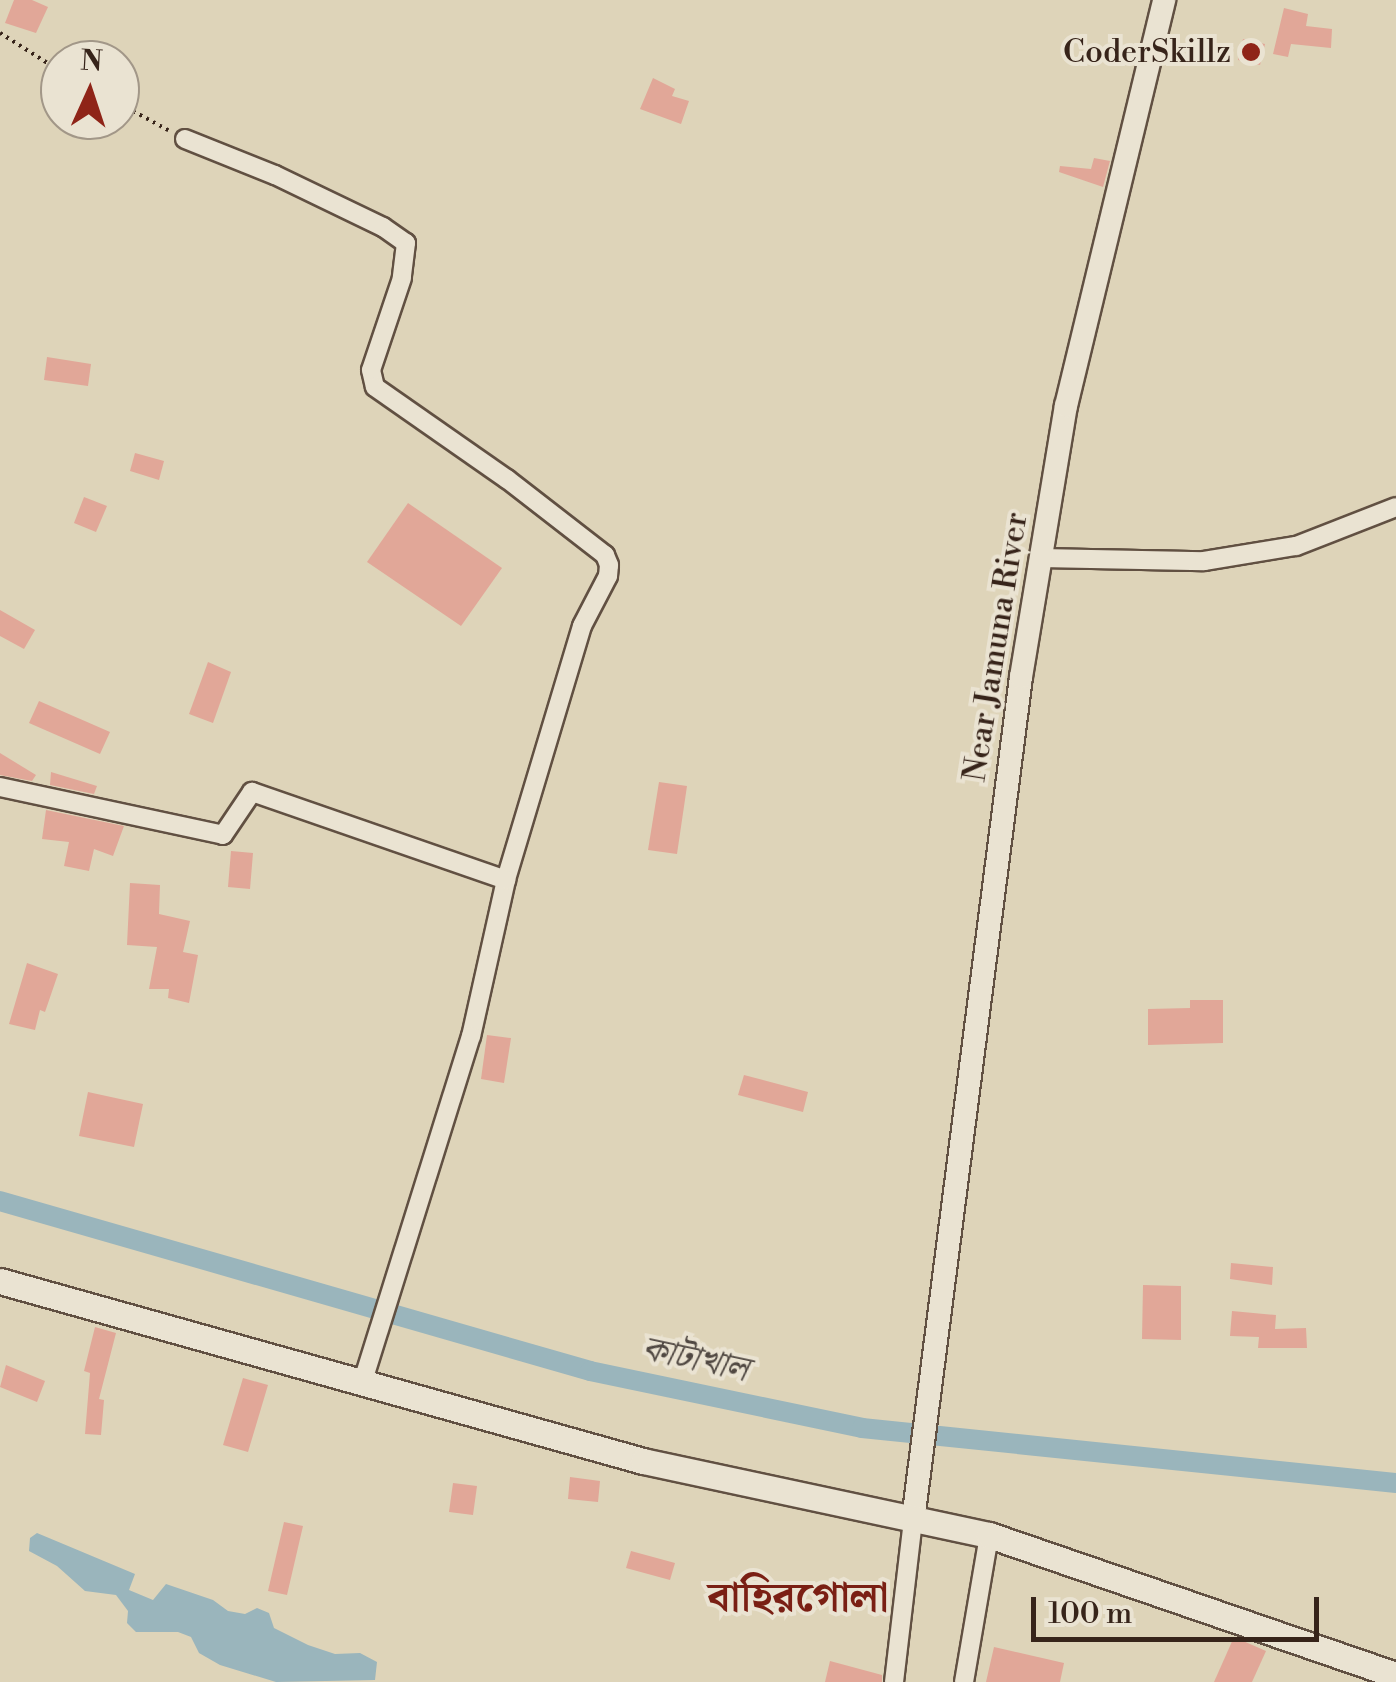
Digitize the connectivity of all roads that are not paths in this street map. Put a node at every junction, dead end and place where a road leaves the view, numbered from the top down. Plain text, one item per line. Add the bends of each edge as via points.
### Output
1 (1164, 0) edge
2 (184, 139) road end
3 (1396, 507) edge
4 (1041, 558) junction
5 (0, 787) edge
6 (506, 880) junction
7 (0, 1281) edge
8 (367, 1370) junction
9 (914, 1507) junction
10 (989, 1535) junction
11 (1396, 1675) edge
12 (894, 1682) edge
13 (964, 1682) edge

1 - 4 street, Near Jamuna River via 1073,371
2 - 6 street via 276,175 406,243 402,278 371,370 376,387 604,555 608,576 582,626
3 - 4 street via 1296,546 1204,560
4 - 9 street, Near Jamuna River
5 - 6 street via 223,835 252,792
6 - 8 street via 470,1036
7 - 8 main road
8 - 9 main road via 642,1460
9 - 10 main road
9 - 12 street
10 - 11 main road
10 - 13 street

